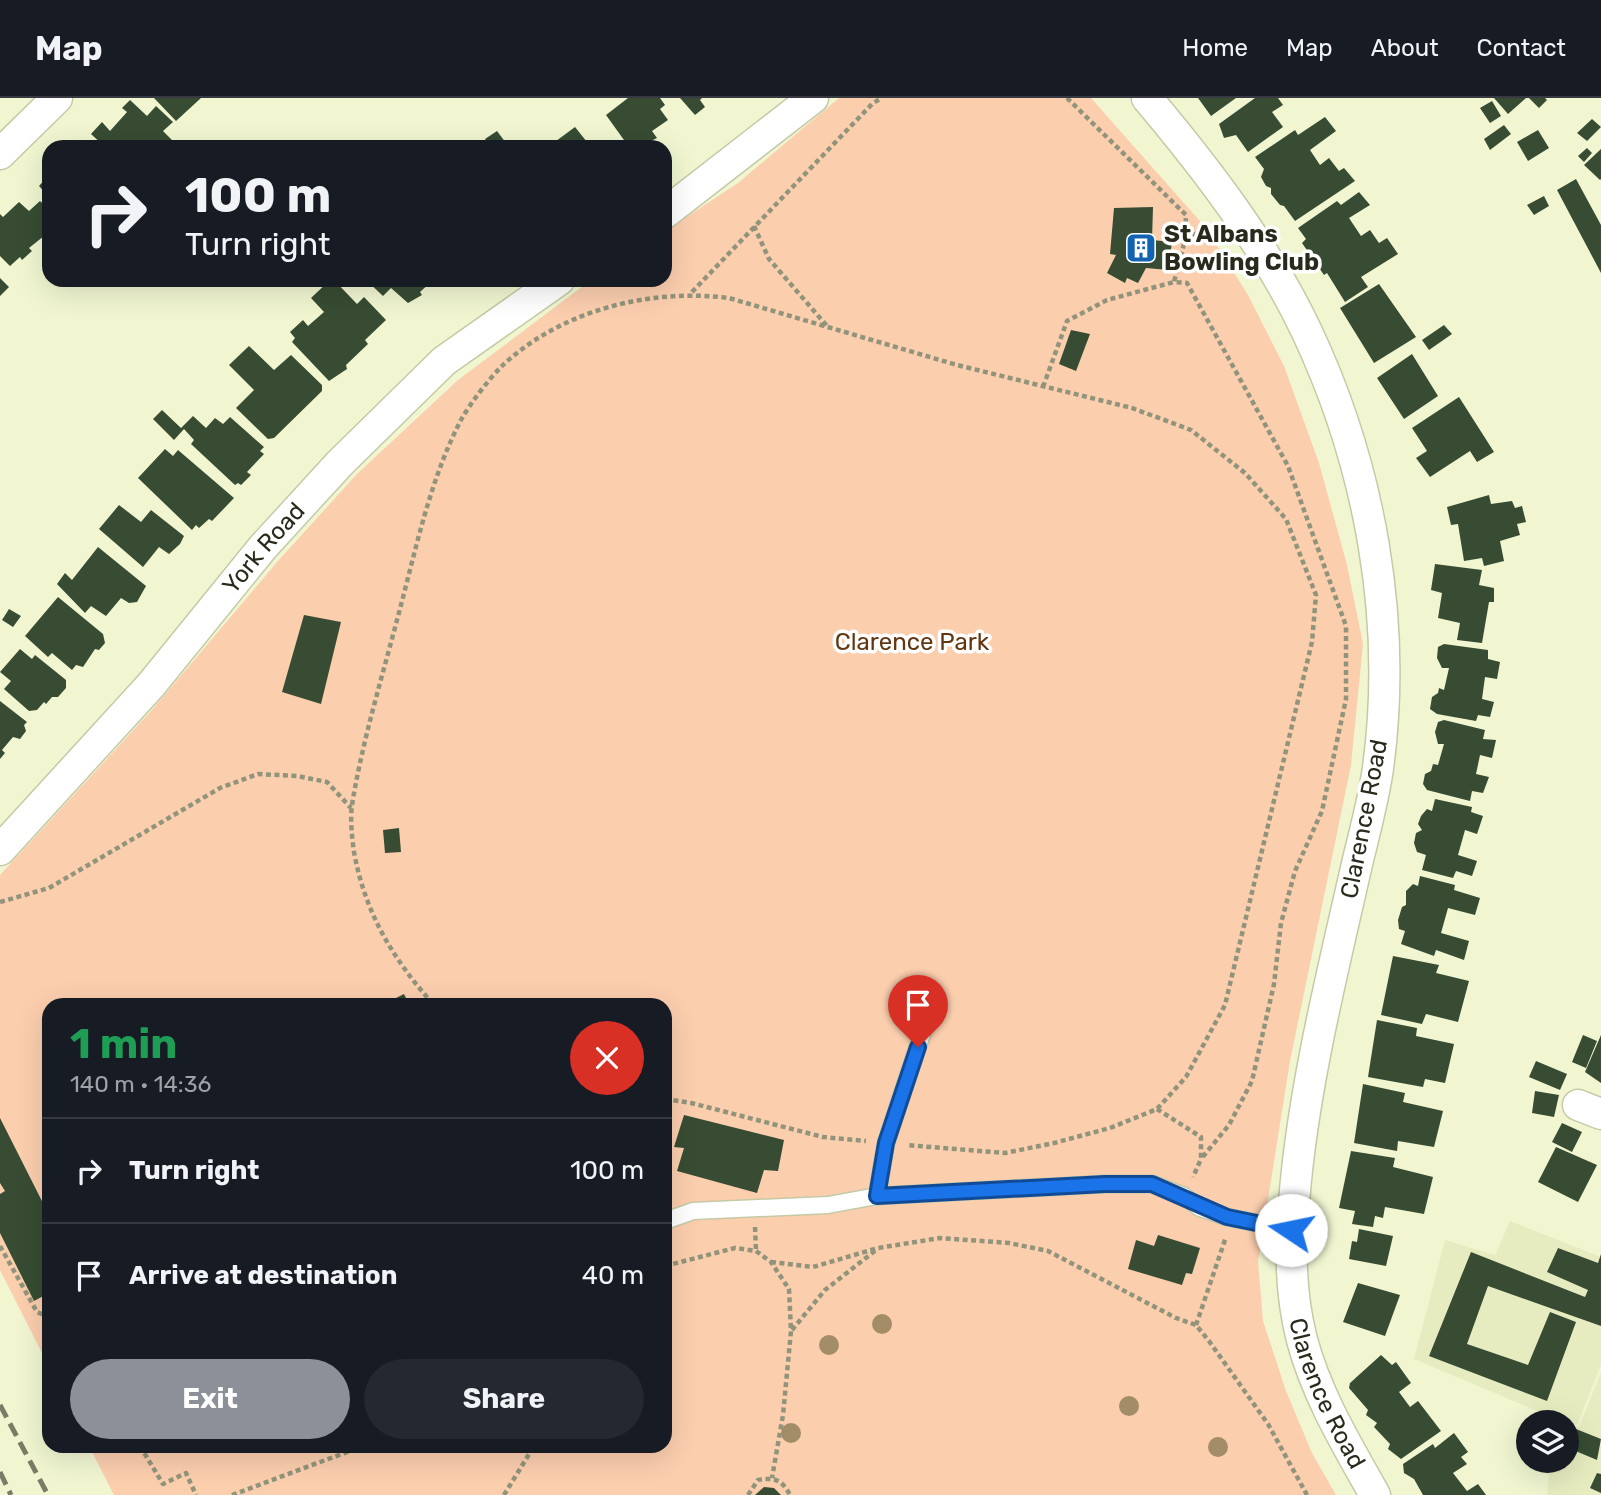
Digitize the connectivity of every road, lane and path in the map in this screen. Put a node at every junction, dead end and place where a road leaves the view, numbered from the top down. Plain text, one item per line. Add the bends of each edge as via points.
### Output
1 (57, 98) edge
2 (813, 98) edge
3 (882, 98) edge
4 (1067, 98) edge
5 (1147, 98) edge
6 (0, 154) edge
7 (672, 208) edge
8 (754, 226) junction
9 (1204, 229) dead end
10 (1185, 240) junction
11 (1174, 282) junction
12 (549, 287) edge
13 (692, 293) junction
14 (828, 327) junction
15 (1043, 387) junction
16 (351, 808) junction
17 (0, 850) edge
18 (0, 902) edge
19 (428, 998) edge
20 (926, 1022) dead end
21 (1202, 1159) junction
22 (877, 1196) junction
23 (1184, 1196) junction
24 (1227, 1217) junction
25 (672, 1218) edge
26 (1291, 1230) junction
27 (0, 1246) edge
28 (878, 1248) junction
29 (771, 1262) junction
30 (672, 1264) edge
31 (42, 1314) edge
32 (1196, 1325) junction
33 (791, 1331) junction
34 (144, 1453) edge
35 (344, 1453) edge
36 (530, 1453) edge
37 (772, 1478) junction
38 (196, 1495) edge
39 (232, 1495) edge
40 (504, 1495) edge
41 (748, 1495) edge
42 (790, 1495) edge
43 (1307, 1495) edge
44 (1375, 1495) edge

1 - 6 street
2 - 7 street
3 - 8 path
4 - 10 path via 1186,215
5 - 26 street, Clarence Road via 1195,155 1273,272 1306,331 1346,432 1364,493 1381,585 1378,770 1316,1047
8 - 13 path
8 - 14 path via 769,259
9 - 10 path
10 - 11 path
11 - 15 path via 1107,300 1067,321
11 - 21 path via 1187,283 1288,466 1346,626 1346,699 1322,811 1295,870 1281,923 1274,984 1252,1082 1229,1125
12 - 17 street, York Road via 444,361 340,463 263,547 151,685
13 - 14 path via 729,298
13 - 16 path via 630,302 566,321 503,366 462,418 431,496
14 - 15 path
15 - 21 path via 1132,408 1191,430 1245,472 1286,519 1316,595 1312,642 1224,1005 1186,1076 1157,1109 1201,1138
16 - 18 path via 327,782 258,774 220,788 48,888
16 - 19 path via 354,851 368,904 401,968
20 - 22 lane via 886,1143
21 - 23 path
22 - 23 lane via 1152,1184
22 - 25 lane via 828,1205 693,1212
23 - 24 lane via 1200,1208
24 - 26 lane
24 - 32 path via 1226,1240
26 - 44 street, Clarence Road via 1293,1298 1316,1385
27 - 31 path
28 - 29 path via 813,1267
28 - 32 path via 940,1238 1048,1251
28 - 33 path via 825,1290
29 - 30 path via 756,1251 735,1248
29 - 33 path via 789,1289
32 - 43 path via 1268,1424
33 - 37 path
34 - 38 path via 163,1484 187,1473
35 - 39 path
36 - 40 path
37 - 41 path via 758,1480
37 - 42 path via 784,1483

